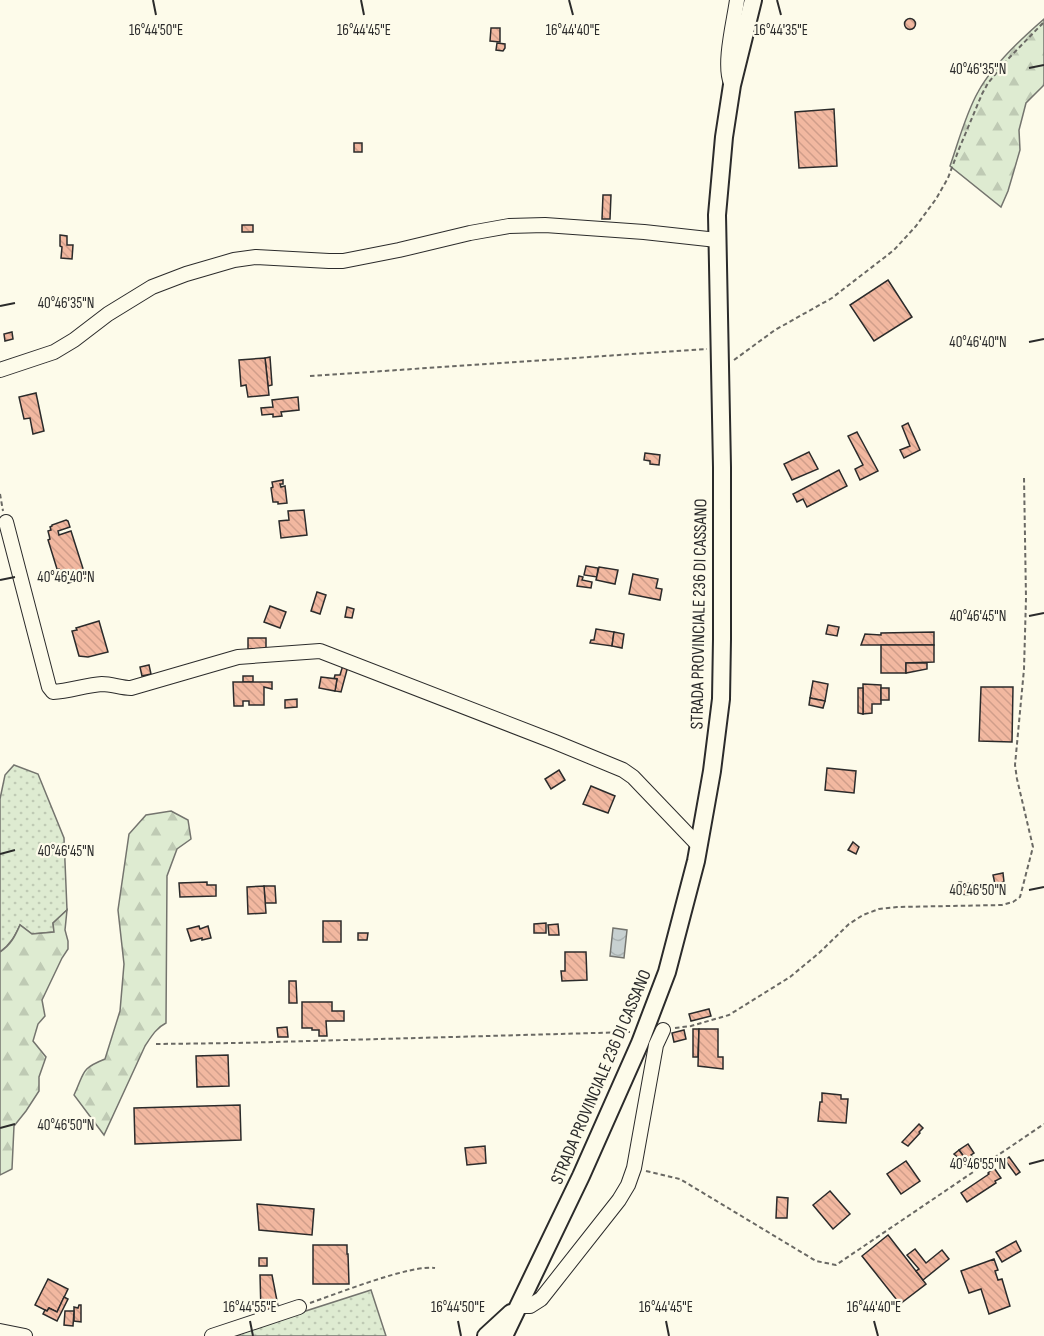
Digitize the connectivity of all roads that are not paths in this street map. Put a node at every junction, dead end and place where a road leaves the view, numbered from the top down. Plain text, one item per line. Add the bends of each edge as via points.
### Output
1 (737, 0) edge
2 (753, 0) edge
3 (732, 85) junction
4 (717, 240) junction
5 (0, 370) edge
6 (6, 522) road end
7 (699, 846) junction
8 (663, 1030) road end
9 (518, 1306) junction
10 (299, 1307) road end
11 (0, 1331) edge
12 (25, 1336) edge
13 (212, 1336) edge
14 (486, 1336) edge
15 (504, 1336) edge

1 - 3 street via 729,54 728,76
2 - 3 main road, STRADA PROVINCIALE 236 DI CASSANO
3 - 4 main road, STRADA PROVINCIALE 236 DI CASSANO
4 - 5 street via 545,225 509,226 343,261 256,257 234,260 152,287 54,352
4 - 7 main road, STRADA PROVINCIALE 236 DI CASSANO via 722,467 721,699
6 - 7 street via 49,687 54,692 105,684 132,688 238,657 320,651 623,770
7 - 9 main road, STRADA PROVINCIALE 236 DI CASSANO via 667,972 643,1036
8 - 9 street via 656,1045 628,1185 541,1299 530,1306
9 - 14 main road
9 - 15 main road, STRADA PROVINCIALE 236 DI CASSANO
10 - 13 street
11 - 12 street

